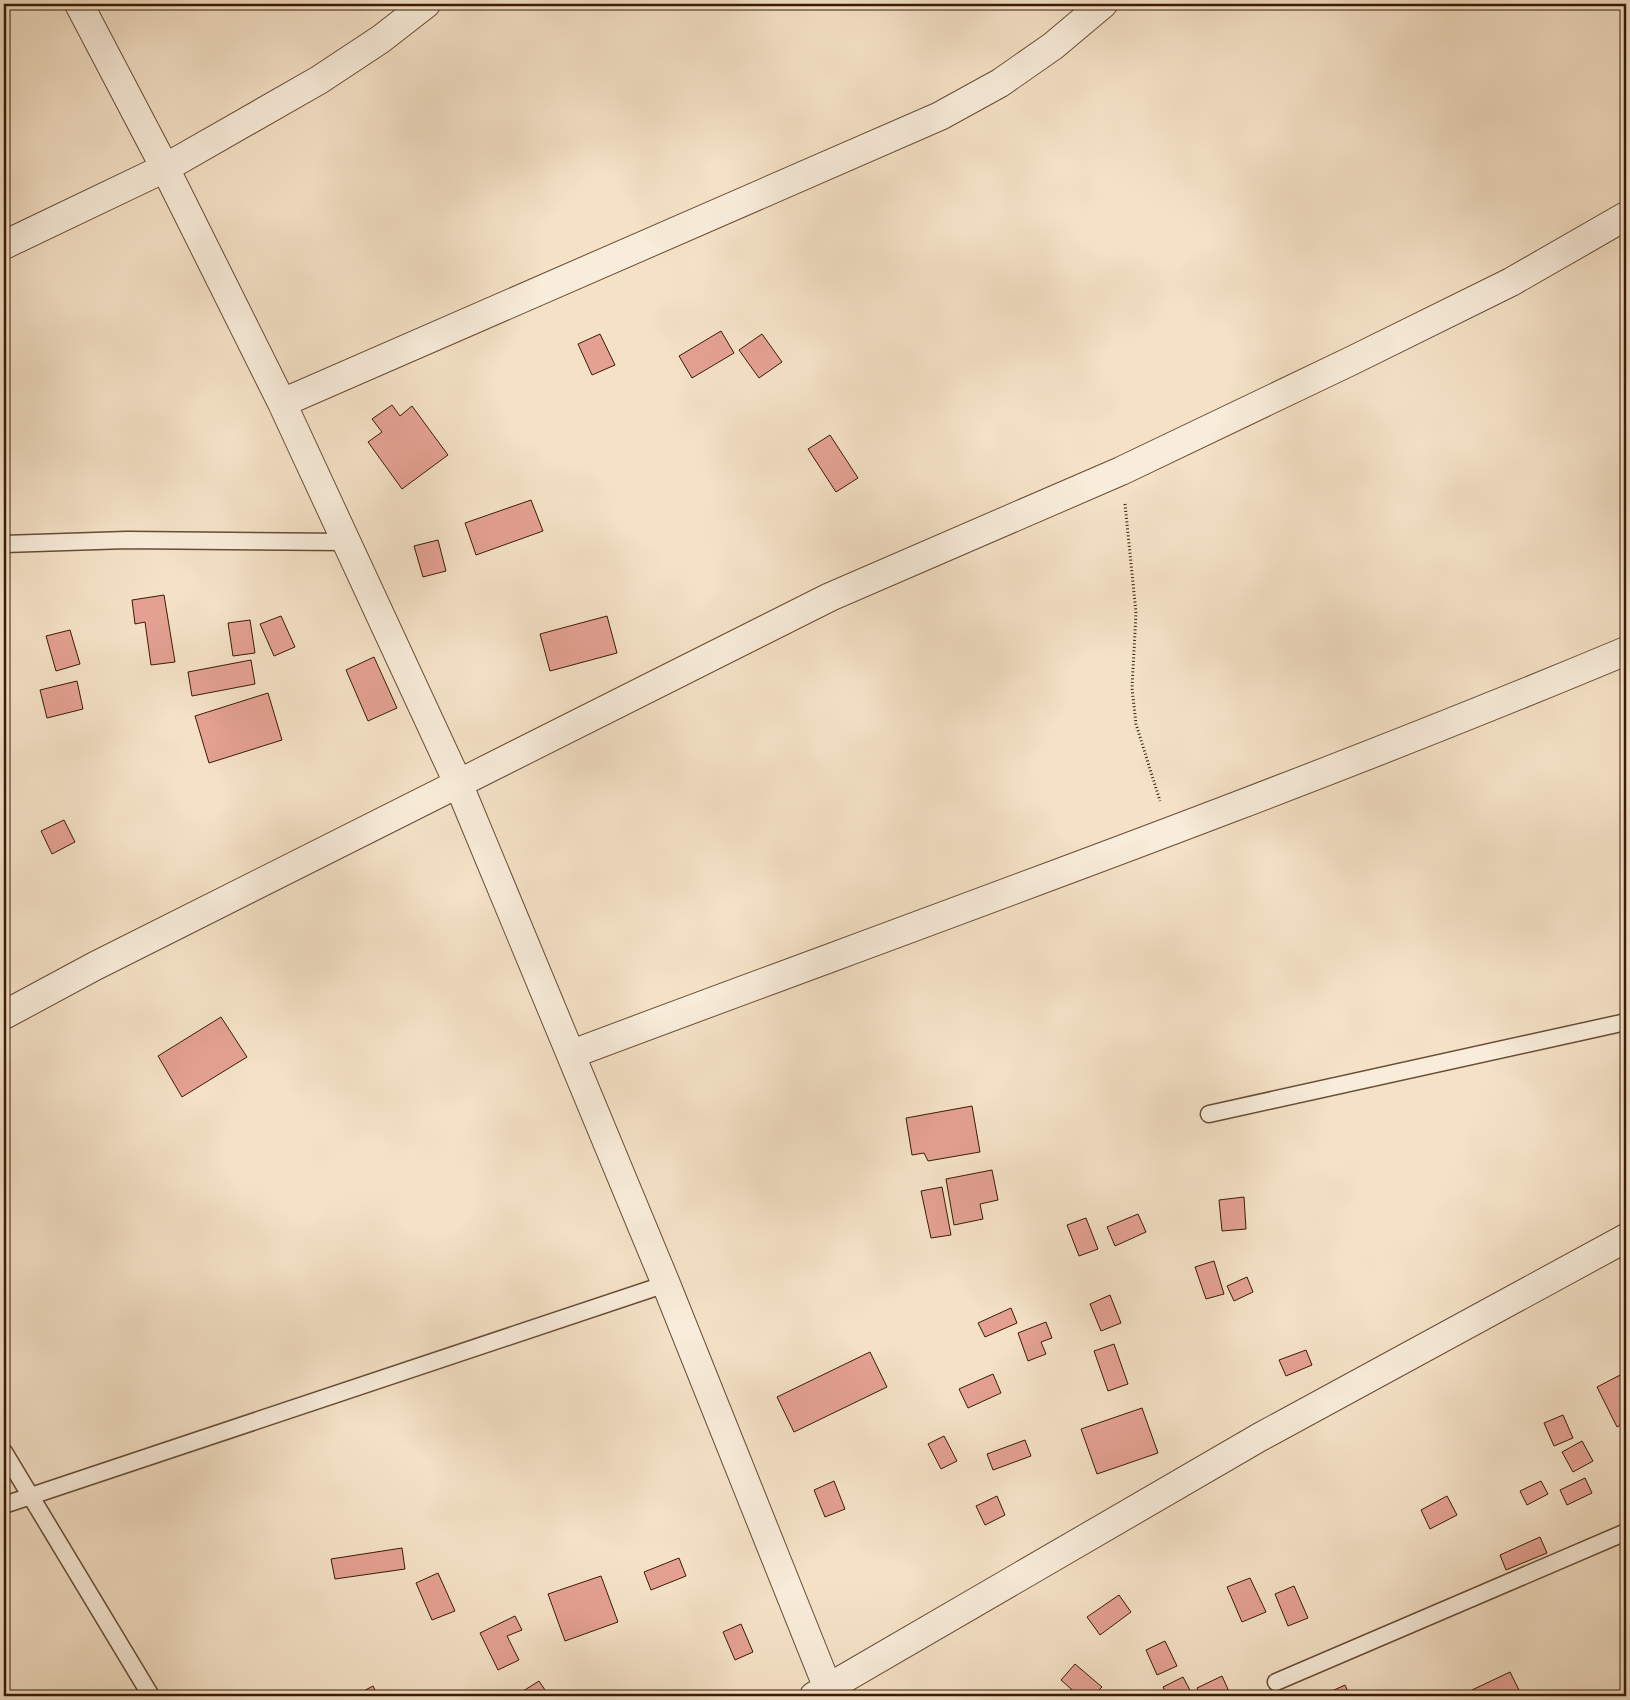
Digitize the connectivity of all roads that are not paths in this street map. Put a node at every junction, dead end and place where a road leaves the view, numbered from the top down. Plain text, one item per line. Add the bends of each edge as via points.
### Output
1 (79, 4) edge
2 (426, 4) edge
3 (1103, 4) edge
4 (165, 168) junction
5 (1626, 216) edge
6 (4, 246) edge
7 (282, 403) junction
8 (347, 542) junction
9 (4, 544) edge
10 (1626, 651) edge
11 (458, 784) junction
12 (4, 1015) edge
13 (1626, 1022) edge
14 (572, 1054) junction
15 (1209, 1114) dead end
16 (1626, 1238) edge
17 (666, 1284) junction
18 (4, 1452) edge
19 (31, 1496) junction
20 (4, 1505) edge
21 (1626, 1532) edge
22 (1276, 1682) dead end
23 (824, 1694) edge
24 (151, 1696) edge

1 - 4 street
2 - 4 street via 319,80
3 - 7 street via 1053,46 1000,83 940,116
4 - 6 street
4 - 7 street
5 - 11 street via 1511,282 1121,471 830,597
7 - 8 street
8 - 9 lane via 127,540
8 - 11 street
10 - 14 street via 1170,830
11 - 12 street
11 - 14 street
13 - 15 lane
14 - 17 street
16 - 23 street via 1260,1437
17 - 19 lane
17 - 23 street
18 - 19 lane
19 - 20 lane
19 - 24 lane
21 - 22 lane

